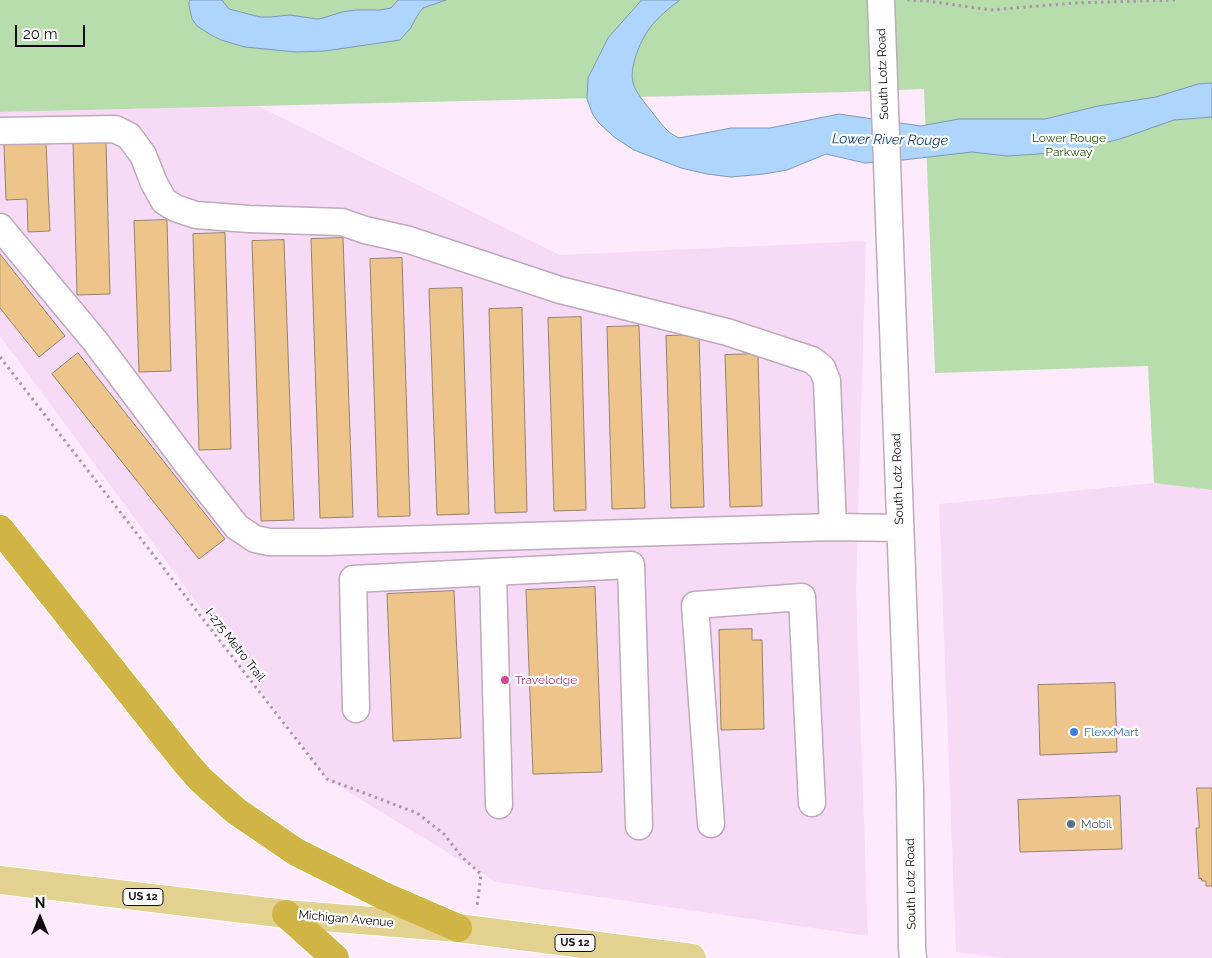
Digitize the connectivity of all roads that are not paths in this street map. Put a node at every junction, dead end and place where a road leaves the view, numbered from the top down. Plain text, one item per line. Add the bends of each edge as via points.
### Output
1 (880, 0) edge
2 (0, 131) edge
3 (0, 227) edge
4 (833, 527) junction
5 (0, 528) edge
6 (900, 528) junction
7 (493, 572) junction
8 (356, 709) dead end
9 (812, 803) dead end
10 (499, 805) dead end
11 (711, 824) dead end
12 (639, 826) dead end
13 (0, 880) edge
14 (286, 914) junction
15 (458, 928) junction
16 (335, 958) edge
17 (692, 958) edge
18 (913, 958) edge

1 - 6 street, South Lotz Road
2 - 4 street via 115,129 129,136 143,155 164,201 196,215 342,222 409,240 560,290 727,332 812,360 822,368 827,381
3 - 4 street via 95,341 237,526 255,539 324,542
4 - 6 street
5 - 15 highway via 186,763 236,811 296,852
6 - 18 street, South Lotz Road
7 - 8 street via 353,579
7 - 10 street
7 - 12 street via 631,565
9 - 11 street via 802,596 695,605
13 - 14 main road, Michigan Avenue / US 12
14 - 15 main road, Michigan Avenue / US 12
14 - 16 highway
15 - 17 main road, Michigan Avenue / US 12

